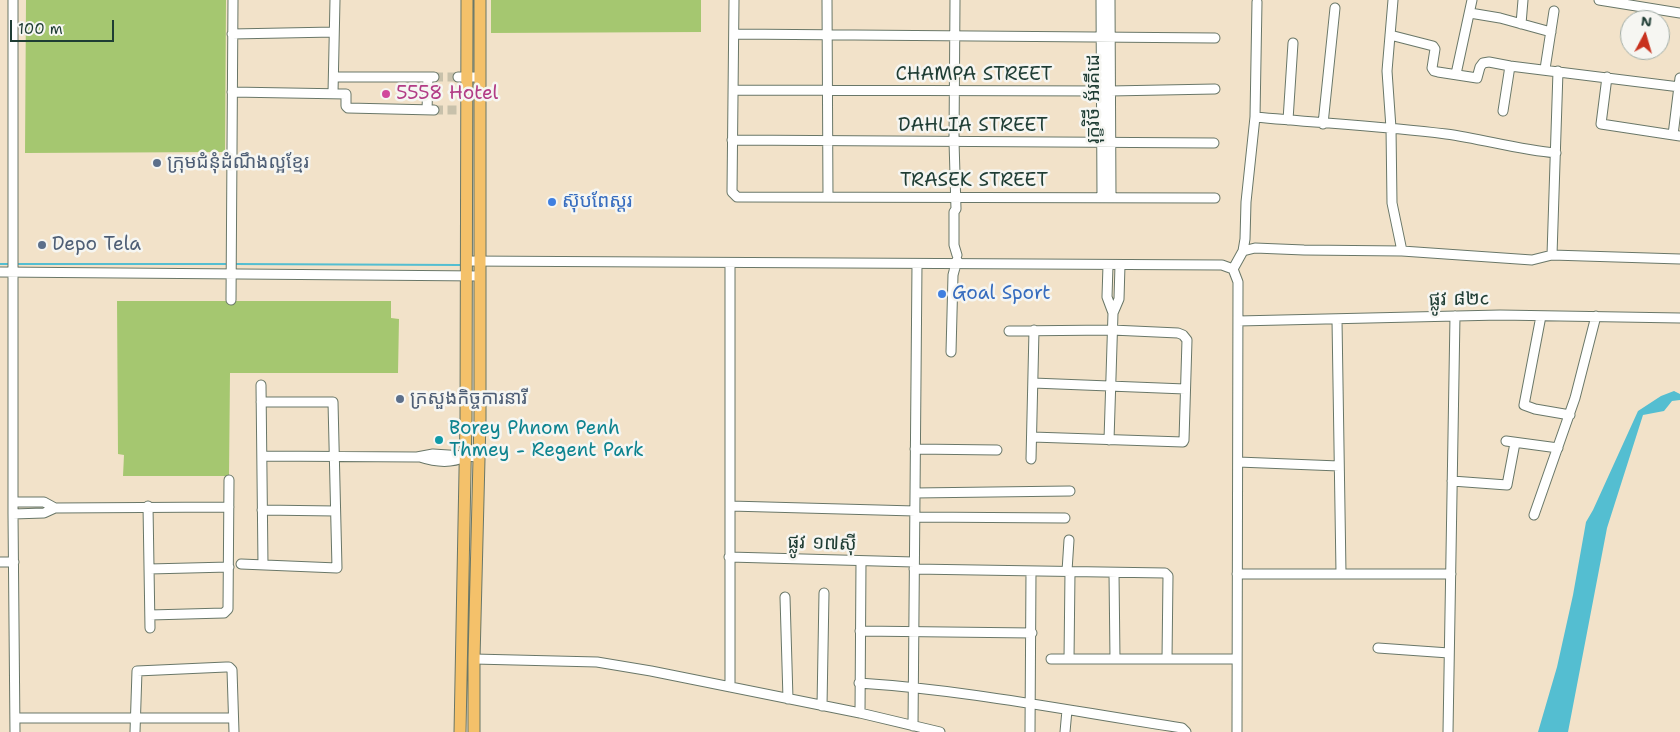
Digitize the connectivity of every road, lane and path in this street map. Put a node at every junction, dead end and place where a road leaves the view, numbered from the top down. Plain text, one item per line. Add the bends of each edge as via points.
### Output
1 (13, 0) edge
2 (233, 0) edge
3 (335, 0) edge
4 (467, 0) edge
5 (480, 0) edge
6 (734, 0) edge
7 (827, 0) edge
8 (955, 0) edge
9 (1101, 0) edge
10 (1110, 0) edge
11 (1393, 0) edge
12 (1472, 0) edge
13 (1523, 0) edge
14 (1599, 0) edge
15 (1257, 2) dead end
16 (1335, 8) dead end
17 (1554, 11) dead end
18 (1470, 13) junction
19 (1680, 13) edge
20 (1521, 24) junction
21 (334, 32) junction
22 (1551, 32) junction
23 (232, 34) junction
24 (734, 34) junction
25 (827, 34) junction
26 (1390, 35) junction
27 (954, 36) junction
28 (1106, 37) junction
29 (1215, 38) dead end
30 (1293, 43) dead end
31 (1510, 66) junction
32 (1545, 69) junction
33 (1558, 71) junction
34 (1456, 74) junction
35 (334, 77) junction
36 (347, 77) junction
37 (462, 77) junction
38 (480, 77) junction
39 (1607, 77) junction
40 (1679, 84) edge
41 (733, 90) junction
42 (1215, 90) dead end
43 (827, 91) junction
44 (954, 91) junction
45 (1106, 91) junction
46 (232, 92) junction
47 (333, 93) junction
48 (346, 94) junction
49 (1503, 110) dead end
50 (1255, 116) junction
51 (1288, 120) junction
52 (1322, 124) junction
53 (1391, 128) junction
54 (1676, 135) edge
55 (732, 140) junction
56 (827, 141) junction
57 (954, 142) junction
58 (1106, 143) junction
59 (1214, 143) dead end
60 (1556, 153) junction
61 (828, 197) junction
62 (956, 197) junction
63 (1106, 197) junction
64 (1214, 198) dead end
65 (956, 209) junction
66 (1243, 251) junction
67 (1402, 251) junction
68 (1552, 255) junction
69 (957, 259) junction
70 (1680, 259) edge
71 (466, 261) junction
72 (480, 261) junction
73 (730, 263) junction
74 (917, 264) junction
75 (1108, 265) junction
76 (1120, 265) junction
77 (1233, 269) junction
78 (14, 270) junction
79 (0, 272) edge
80 (231, 274) junction
81 (466, 276) junction
82 (480, 276) junction
83 (231, 300) dead end
84 (1113, 313) junction
85 (1455, 316) junction
86 (1541, 316) junction
87 (1596, 316) junction
88 (1680, 318) edge
89 (1337, 320) junction
90 (1238, 321) junction
91 (1009, 330) dead end
92 (1034, 330) junction
93 (1112, 330) junction
94 (951, 352) dead end
95 (1033, 383) junction
96 (261, 385) dead end
97 (1110, 386) junction
98 (1185, 389) junction
99 (261, 402) junction
100 (1570, 414) junction
101 (1032, 437) junction
102 (1109, 440) junction
103 (915, 448) junction
104 (1558, 448) junction
105 (998, 450) dead end
106 (262, 456) junction
107 (334, 456) junction
108 (465, 457) junction
109 (479, 457) junction
110 (1031, 459) dead end
111 (1238, 462) junction
112 (1339, 466) junction
113 (229, 480) dead end
114 (1452, 481) junction
115 (1070, 491) dead end
116 (915, 493) junction
117 (14, 502) junction
118 (148, 506) junction
119 (730, 506) junction
120 (229, 507) junction
121 (55, 508) junction
122 (262, 510) junction
123 (335, 512) junction
124 (13, 514) junction
125 (915, 514) junction
126 (1534, 515) dead end
127 (1065, 518) dead end
128 (1069, 540) dead end
129 (729, 557) junction
130 (861, 561) junction
131 (0, 562) edge
132 (14, 562) junction
133 (241, 564) dead end
134 (263, 566) junction
135 (914, 566) junction
136 (228, 567) junction
137 (149, 569) junction
138 (1031, 571) junction
139 (1068, 572) junction
140 (1114, 573) junction
141 (1341, 573) junction
142 (1237, 574) junction
143 (1451, 574) junction
144 (824, 593) dead end
145 (785, 597) dead end
146 (150, 615) junction
147 (150, 628) dead end
148 (860, 631) junction
149 (914, 632) junction
150 (1032, 633) junction
151 (1378, 648) dead end
152 (1449, 653) junction
153 (474, 659) junction
154 (1051, 659) dead end
155 (1069, 659) junction
156 (1115, 659) junction
157 (1167, 659) junction
158 (1237, 659) junction
159 (860, 684) junction
160 (730, 687) junction
161 (914, 687) junction
162 (788, 699) junction
163 (1031, 705) junction
164 (822, 706) junction
165 (1067, 710) junction
166 (860, 713) junction
167 (16, 718) junction
168 (135, 718) junction
169 (234, 718) junction
170 (913, 726) junction
171 (15, 732) edge
172 (135, 732) edge
173 (234, 732) edge
174 (460, 732) edge
175 (474, 732) edge
176 (940, 732) edge
177 (1030, 732) edge
178 (1065, 732) edge
179 (1186, 732) edge
180 (1237, 732) edge
181 (1448, 732) edge

1 - 78 street
2 - 23 street
3 - 21 street
4 - 37 main road
5 - 38 main road
6 - 24 street
7 - 25 street
8 - 27 street
9 - 28 street, រុក្ខវិថី អ័រគីដេ
10 - 28 street, រុក្ខវិថី អ័រគីដេ
11 - 26 street
12 - 18 street
13 - 20 street
14 - 19 street
15 - 50 street
16 - 52 street
17 - 22 street
18 - 20 street
18 - 34 street
20 - 22 street
21 - 23 street
21 - 35 street
22 - 32 street
23 - 46 street
24 - 25 street
24 - 41 street
25 - 27 street
25 - 43 street
26 - 34 street via 1434,46 1434,71
26 - 53 street
27 - 28 street
27 - 44 street
28 - 29 street
28 - 45 street, រុក្ខវិថី អ័រគីដេ
30 - 51 street
31 - 32 street
31 - 34 street via 1483,63 1477,78
31 - 49 street
32 - 33 street
33 - 39 street
33 - 60 street
35 - 36 street
35 - 47 street
36 - 48 street
36 - 48 street via 431,78 430,110 348,108
37 - 38 street
37 - 71 main road
38 - 72 main road
39 - 40 street
39 - 54 street via 1601,124
40 - 54 street
41 - 43 street, CHAMPA STREET
41 - 55 street
42 - 45 street, CHAMPA STREET
43 - 44 street, CHAMPA STREET
43 - 56 street
44 - 45 street, CHAMPA STREET
44 - 57 street
45 - 58 street, រុក្ខវិថី អ័រគីដេ
46 - 47 street
46 - 80 street
47 - 48 street
50 - 51 street
50 - 66 street
51 - 52 street
52 - 53 street
53 - 60 street
53 - 67 street via 1392,202
55 - 56 street, DAHLIA STREET
55 - 61 street, TRASEK STREET via 732,192 737,197
56 - 57 street, DAHLIA STREET
56 - 61 street
57 - 58 street, DAHLIA STREET
57 - 62 street
58 - 59 street, DAHLIA STREET
58 - 63 street, រុក្ខវិថី អ័រគីដេ
60 - 68 street
61 - 62 street, TRASEK STREET
62 - 63 street, TRASEK STREET
62 - 65 street
63 - 64 street, TRASEK STREET
65 - 69 street via 954,245
65 - 69 street via 959,212
66 - 67 street via 1255,248
66 - 77 street
67 - 68 street via 1532,260
68 - 70 street
69 - 74 street
69 - 75 street
69 - 94 street via 953,275
71 - 72 street
71 - 81 main road
72 - 73 street
72 - 82 main road
73 - 74 street
73 - 119 street
74 - 103 street
75 - 76 street
75 - 84 street via 1108,298
76 - 77 street via 1222,265
76 - 84 street via 1119,299
77 - 90 street via 1238,282
78 - 79 street
78 - 80 street
78 - 117 street
80 - 81 street
80 - 83 street
81 - 82 street
81 - 108 main road
82 - 109 main road
84 - 93 street
85 - 86 street, ផ្លូវ ៨២c
85 - 89 street, ផ្លូវ ៨២c
85 - 114 street
86 - 87 street, ផ្លូវ ៨២c
86 - 100 street via 1524,405
87 - 88 street, ផ្លូវ ៨២c
87 - 100 street
89 - 90 street, ផ្លូវ ៨២c
89 - 112 street
90 - 111 street
91 - 92 street
92 - 93 street
92 - 95 street
93 - 97 street
93 - 98 street via 1183,335 1187,340
95 - 97 street
95 - 101 street
96 - 99 street
97 - 98 street
97 - 102 street
98 - 102 street via 1183,442
99 - 106 street
99 - 107 street via 333,402
100 - 104 street
101 - 102 street
101 - 110 street
103 - 105 street
103 - 116 street
104 - 114 street via 1511,442 1507,485
104 - 126 street
106 - 107 street
106 - 122 street
107 - 108 street via 441,454
107 - 123 street
108 - 109 street
108 - 174 main road
109 - 153 main road
111 - 112 street
111 - 142 street
112 - 141 street
113 - 120 street
114 - 143 street
115 - 116 street
116 - 125 street
117 - 121 street via 44,502
117 - 124 street
118 - 120 street
118 - 121 street
118 - 137 street
119 - 125 street
119 - 129 street
120 - 136 street
121 - 124 street via 44,513
122 - 123 street
122 - 134 street
123 - 134 street via 337,568
124 - 132 street
125 - 127 street
125 - 135 street
128 - 139 street
129 - 130 street, ផ្លូវ ១៧ស៊ី
129 - 160 street
130 - 135 street, ផ្លូវ ១៧ស៊ី
130 - 148 street
131 - 132 street
132 - 167 street
133 - 134 street
135 - 138 street, ផ្លូវ ១៧ស៊ី
135 - 149 street
136 - 137 street
136 - 146 street via 228,609 224,613
137 - 146 street
138 - 139 street, ផ្លូវ ១៧ស៊ី
138 - 150 street
139 - 140 street, ផ្លូវ ១៧ស៊ី
139 - 155 street
140 - 156 street
140 - 157 street, ផ្លូវ ១៧ស៊ី via 1165,573 1168,576
141 - 142 street
141 - 143 street
142 - 158 street
143 - 152 street
144 - 164 street
145 - 162 street
146 - 147 street
148 - 149 street
148 - 159 street
149 - 150 street
149 - 161 street
150 - 163 street
151 - 152 street
152 - 181 street
153 - 160 street via 597,662
153 - 175 main road
154 - 155 street
155 - 156 street
156 - 157 street
157 - 158 street
158 - 180 street
159 - 161 street
159 - 166 street
160 - 162 street
161 - 163 street
161 - 170 street
162 - 164 street
163 - 165 street
163 - 177 street
164 - 166 street
165 - 178 street
165 - 179 street via 1182,728
166 - 170 street
167 - 168 street
167 - 171 street
168 - 169 street
168 - 169 street via 137,671 226,667 232,670
168 - 172 street
169 - 173 street
170 - 176 street

